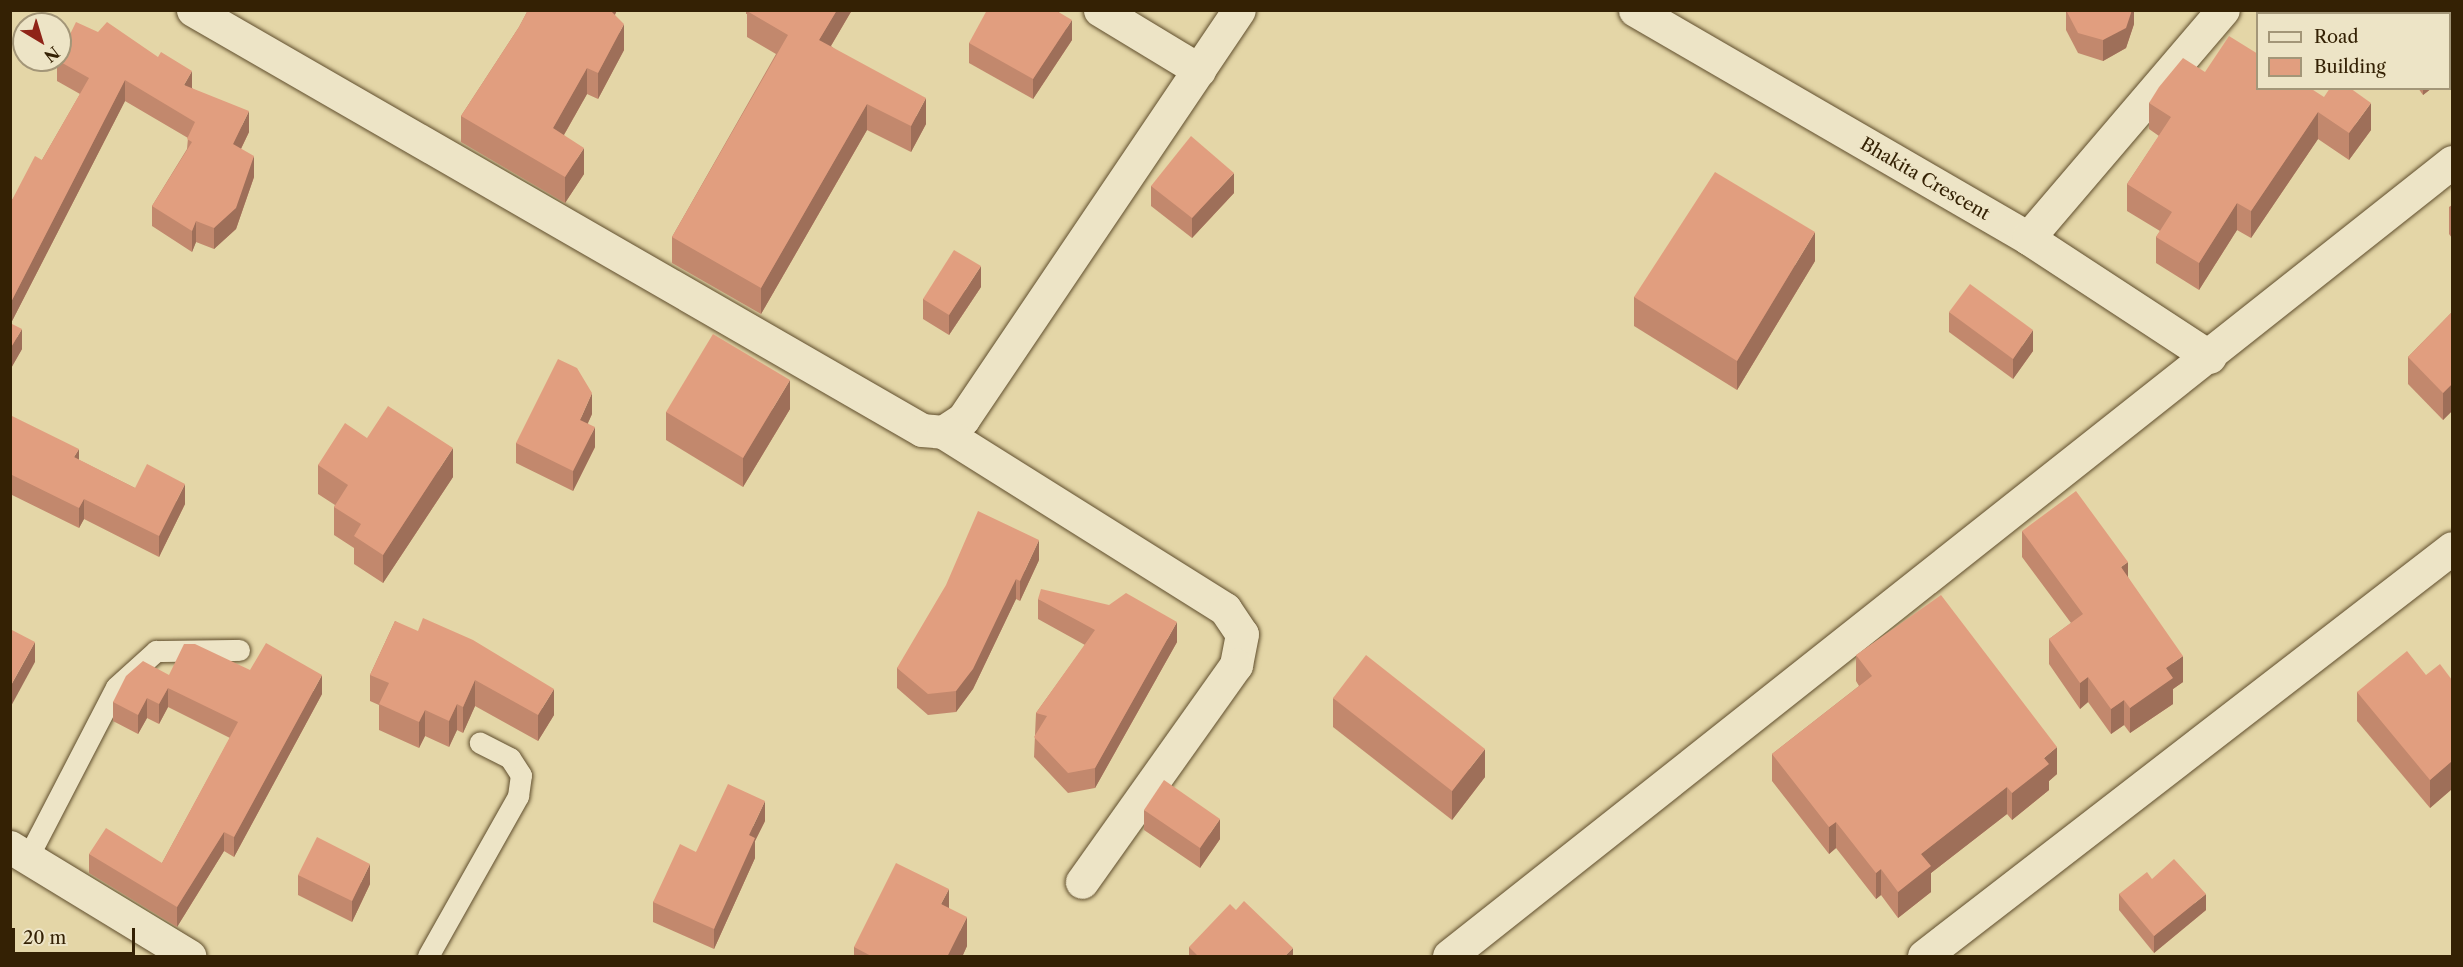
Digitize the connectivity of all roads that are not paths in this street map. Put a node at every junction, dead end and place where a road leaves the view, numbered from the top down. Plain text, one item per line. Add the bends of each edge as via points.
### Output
1 (193, 10) edge
2 (1100, 10) edge
3 (1239, 10) edge
4 (1635, 10) edge
5 (2223, 10) edge
6 (1198, 70) junction
7 (2452, 162) edge
8 (2028, 238) junction
9 (2210, 357) junction
10 (943, 432) junction
11 (2452, 548) edge
12 (239, 650) dead end
13 (480, 743) dead end
14 (19, 852) edge
15 (1082, 882) dead end
16 (1957, 946) edge
17 (189, 957) edge
18 (428, 957) edge
19 (1449, 957) edge
20 (1924, 957) edge

1 - 10 street via 922,430
2 - 6 street
3 - 6 street
4 - 8 street, Bhakita Crescent
5 - 8 street
6 - 10 street via 963,418
7 - 9 street
8 - 9 street, Bhakita Crescent
9 - 19 street
10 - 15 street via 1225,609 1242,634 1236,665
11 - 16 street
12 - 14 lane via 156,651 116,687
13 - 18 lane via 510,758 521,775 518,796
14 - 17 street
16 - 20 street

